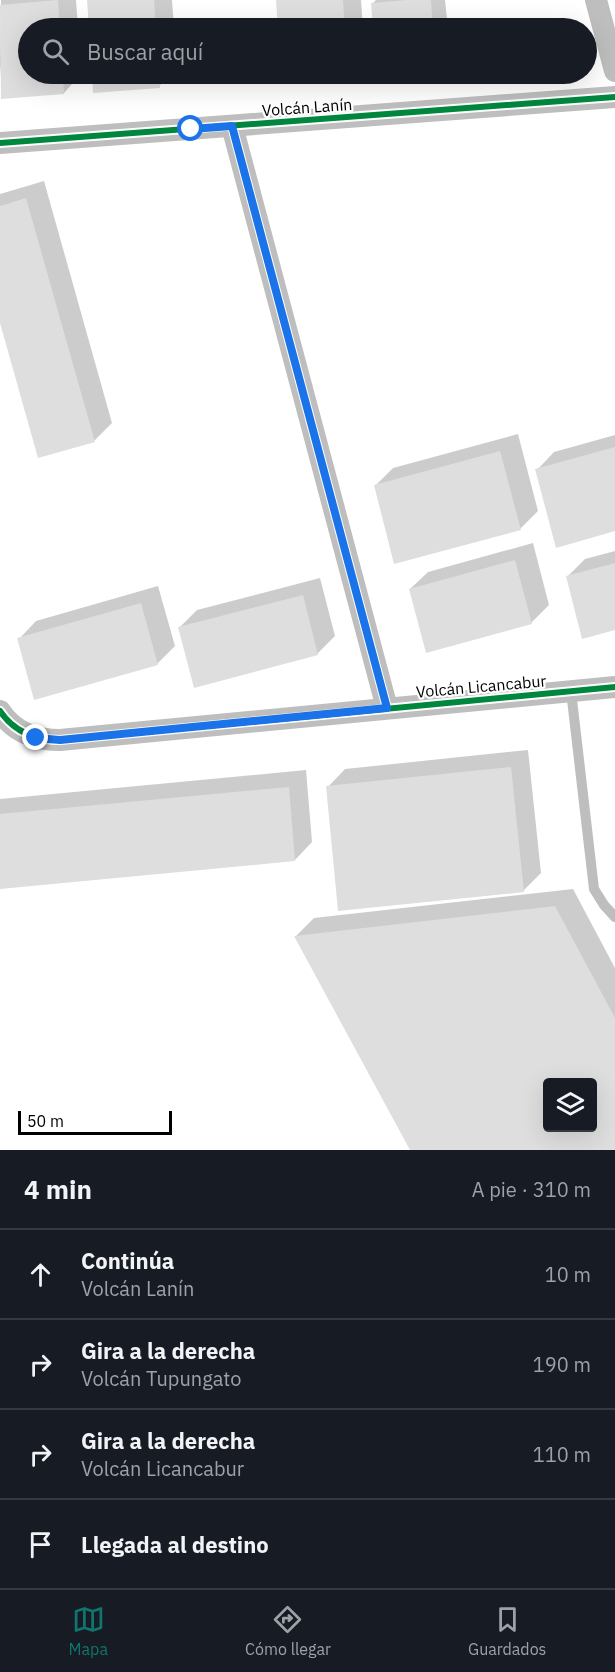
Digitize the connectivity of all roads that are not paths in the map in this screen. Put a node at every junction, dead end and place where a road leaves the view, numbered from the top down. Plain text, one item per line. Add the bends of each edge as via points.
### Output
1 (596, 0) edge
2 (615, 71) edge
3 (615, 97) edge
4 (232, 126) junction
5 (0, 143) edge
6 (615, 687) edge
7 (571, 691) junction
8 (387, 708) junction
9 (0, 711) edge
10 (615, 917) edge

1 - 2 street
3 - 4 street, Volcán Lanín
4 - 5 street, Volcán Lanín
4 - 8 street
6 - 7 street, Volcán Licancabur
7 - 8 street, Volcán Licancabur
7 - 10 lane via 594,889
8 - 9 street, Volcán Licancabur via 48,740 15,727

